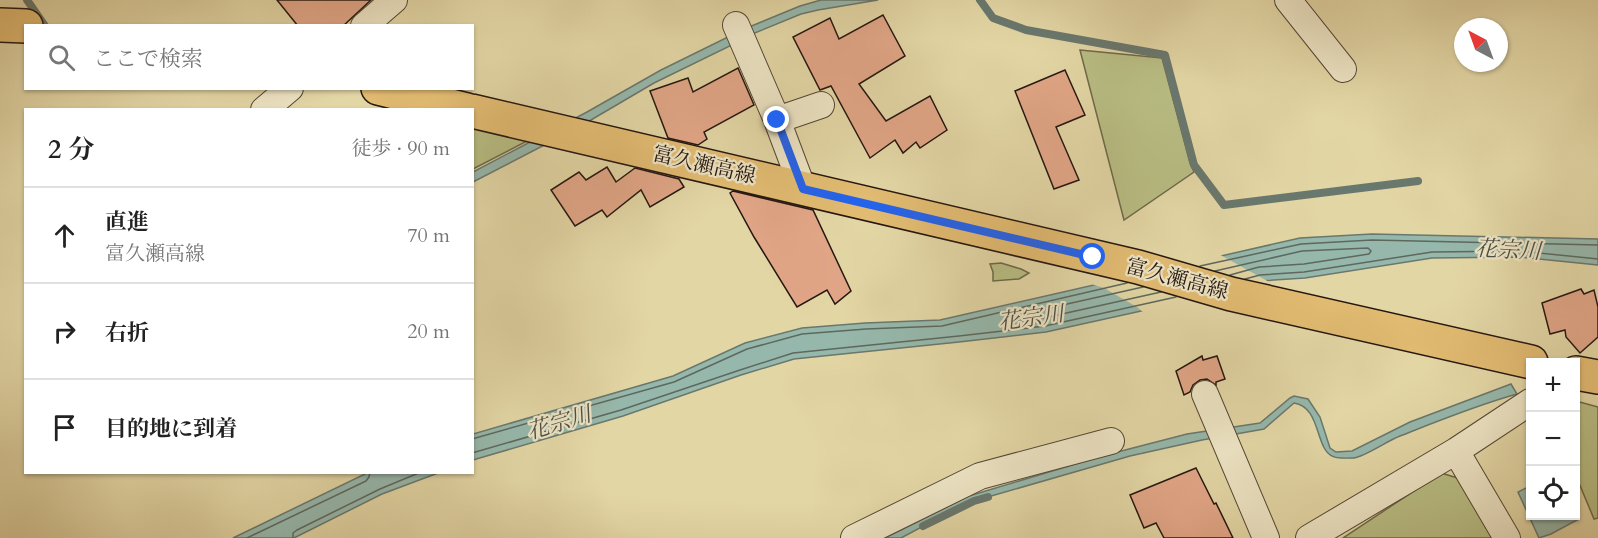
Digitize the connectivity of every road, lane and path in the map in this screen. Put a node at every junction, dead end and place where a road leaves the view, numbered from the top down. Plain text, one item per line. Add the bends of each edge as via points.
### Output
1 (394, 0) edge
2 (1288, 0) edge
3 (366, 24) edge
4 (0, 25) edge
5 (736, 25) dead end
6 (24, 26) edge
7 (1343, 69) dead end
8 (288, 90) edge
9 (386, 90) edge
10 (821, 105) dead end
11 (266, 108) edge
12 (459, 108) edge
13 (474, 111) edge
14 (777, 120) junction
15 (803, 189) junction
16 (1526, 362) edge
17 (1580, 374) edge
18 (1598, 377) edge
19 (1205, 394) dead end
20 (1526, 405) edge
21 (1111, 441) dead end
22 (1456, 451) junction
23 (854, 538) edge
24 (1266, 538) edge
25 (1309, 538) edge
26 (1507, 538) edge

1 - 3 street
2 - 7 street
4 - 6 main road
5 - 14 street
8 - 11 street
9 - 12 main road
10 - 14 street
13 - 15 main road, 富久瀬高線
14 - 15 street
15 - 16 main road, 富久瀬高線
17 - 18 main road
19 - 24 street
20 - 22 street
21 - 23 street via 980,476
22 - 25 street
22 - 26 street

